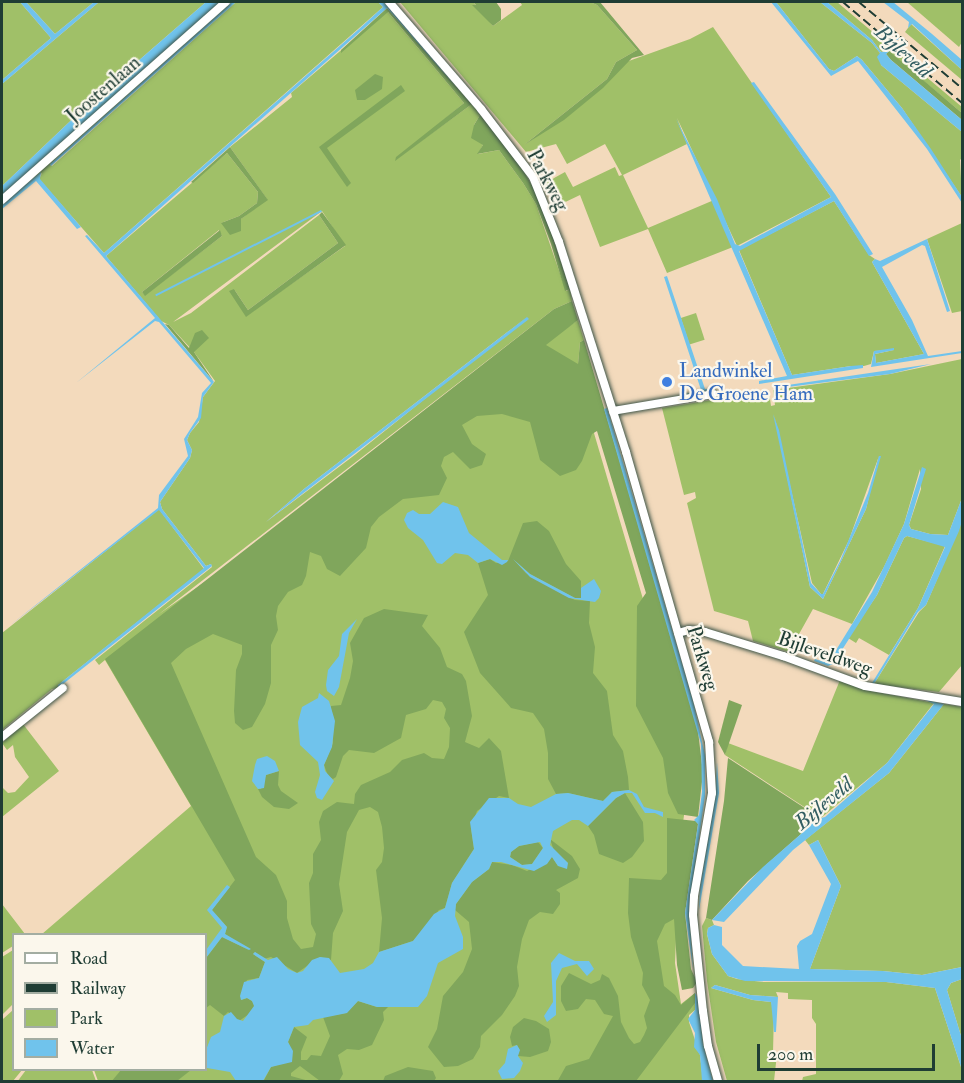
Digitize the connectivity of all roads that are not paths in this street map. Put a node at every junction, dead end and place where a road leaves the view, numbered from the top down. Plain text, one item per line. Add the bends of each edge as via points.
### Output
1 (226, 2) edge
2 (390, 2) edge
3 (2, 200) edge
4 (714, 394) dead end
5 (613, 411) junction
6 (678, 633) junction
7 (63, 688) dead end
8 (963, 702) edge
9 (2, 737) edge
10 (718, 1082) edge

1 - 3 street, Joostenlaan
2 - 5 street, Parkweg via 481,108 533,177 560,242
4 - 5 street
5 - 6 street, Parkweg
6 - 8 street, Bijleveldweg via 705,632 878,689
6 - 10 street, Parkweg via 703,714 711,767 712,793 694,896 708,1046
7 - 9 street

